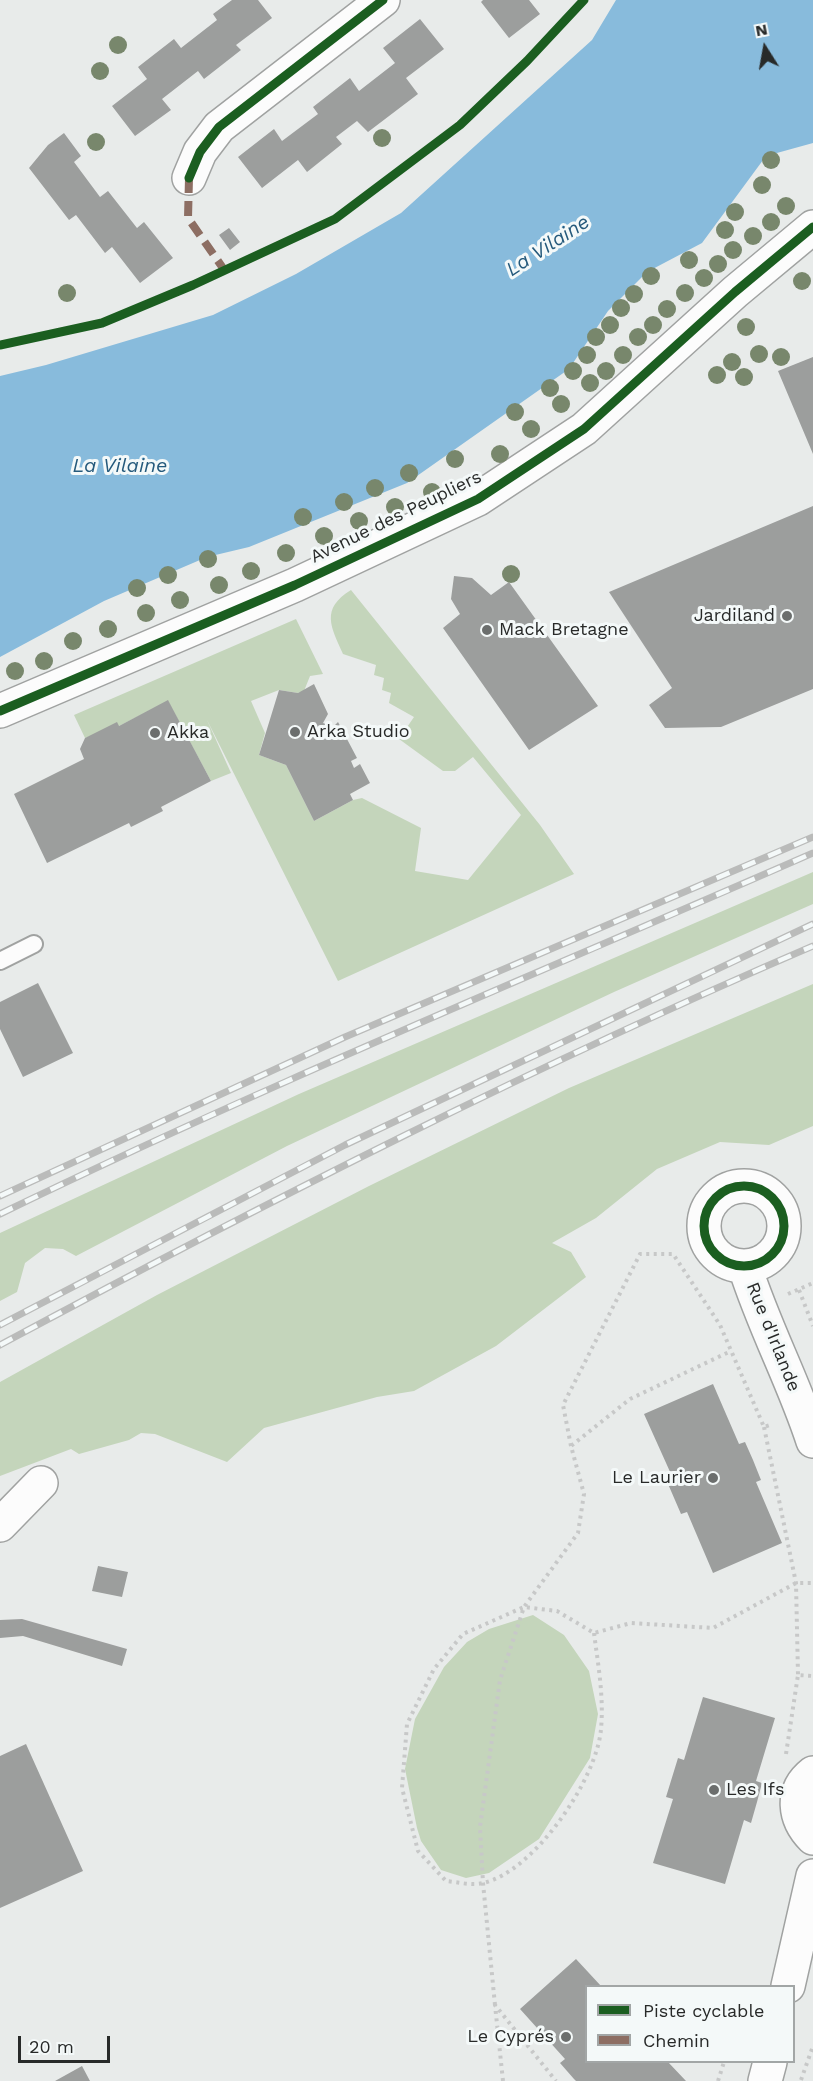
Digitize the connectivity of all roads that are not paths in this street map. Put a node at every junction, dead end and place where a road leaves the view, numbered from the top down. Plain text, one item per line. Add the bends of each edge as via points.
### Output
1 (383, 0) edge
2 (189, 178) dead end
3 (813, 227) edge
4 (0, 711) edge
5 (34, 944) dead end
6 (0, 961) edge
7 (745, 1267) dead end
8 (808, 1427) edge
9 (41, 1483) dead end
10 (0, 1525) edge
11 (813, 1773) edge
12 (813, 1838) edge
13 (813, 1876) edge
14 (788, 1985) edge
15 (770, 2063) edge
16 (765, 2081) edge

1 - 2 street via 219,127 200,152
3 - 4 street, Avenue des Peupliers via 584,429 478,499 296,585
5 - 6 lane
7 - 8 street, Rue d'Irlande
9 - 10 street
11 - 12 street via 796,1801 797,1815
13 - 14 street
15 - 16 street

